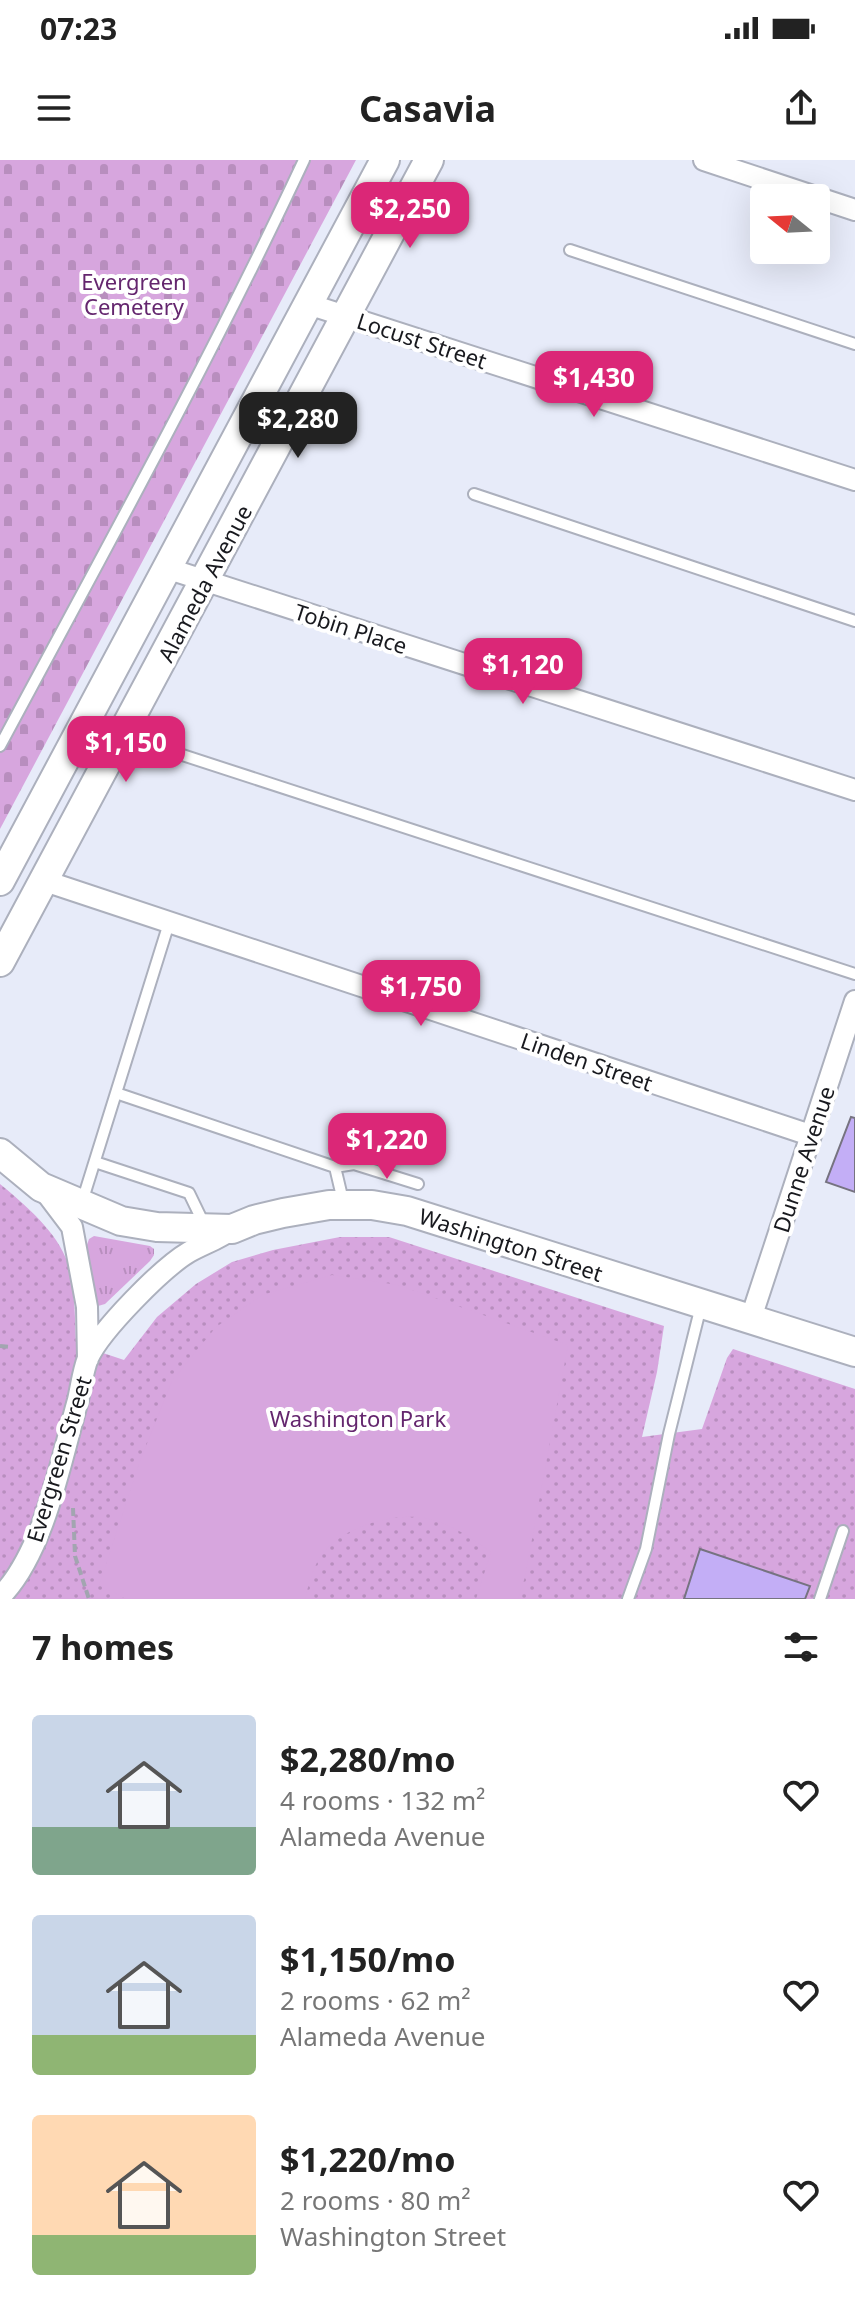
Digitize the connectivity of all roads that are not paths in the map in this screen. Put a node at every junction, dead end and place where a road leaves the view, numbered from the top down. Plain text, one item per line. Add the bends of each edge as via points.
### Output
1 (304, 160) edge
2 (385, 160) edge
3 (429, 160) edge
4 (704, 160) edge
5 (855, 210) edge
6 (570, 250) dead end
7 (308, 304) junction
8 (346, 316) junction
9 (855, 344) edge
10 (855, 480) edge
11 (474, 494) dead end
12 (166, 568) junction
13 (204, 581) junction
14 (855, 621) edge
15 (123, 735) junction
16 (0, 746) edge
17 (855, 790) edge
18 (0, 881) edge
19 (45, 881) junction
20 (169, 923) junction
21 (0, 962) edge
22 (855, 974) edge
23 (855, 1001) edge
24 (116, 1093) junction
25 (810, 1135) junction
26 (0, 1153) edge
27 (95, 1162) junction
28 (335, 1167) junction
29 (418, 1184) dead end
30 (41, 1187) junction
31 (81, 1204) junction
32 (344, 1205) junction
33 (219, 1228) junction
34 (701, 1304) junction
35 (751, 1318) junction
36 (855, 1352) edge
37 (88, 1359) junction
38 (843, 1531) dead end
39 (0, 1597) edge
40 (628, 1599) edge
41 (820, 1599) edge

1 - 16 lane via 207,359
2 - 7 main road, Alameda Avenue
3 - 8 main road, Alameda Avenue
4 - 5 street
6 - 9 lane
7 - 8 street, Locust Street
7 - 12 main road, Alameda Avenue
8 - 10 street, Locust Street
8 - 13 main road, Alameda Avenue
11 - 14 lane
12 - 13 street, Tobin Place
12 - 18 main road, Alameda Avenue
13 - 15 main road, Alameda Avenue
13 - 17 street, Tobin Place
15 - 19 main road, Alameda Avenue
15 - 22 lane
19 - 20 street, Linden Street
19 - 21 main road, Alameda Avenue
20 - 24 lane
20 - 25 street, Linden Street
23 - 25 street, Dunne Avenue
24 - 27 lane
24 - 28 lane
25 - 35 street, Dunne Avenue
26 - 30 main road, Washington Street
27 - 31 lane
27 - 33 lane via 189,1193
28 - 29 lane via 354,1164
28 - 32 lane
30 - 31 main road, Washington Street
30 - 37 street, Evergreen Street via 72,1227 87,1307
31 - 33 main road, Washington Street via 121,1221
32 - 33 main road, Washington Street
32 - 34 main road, Washington Street via 407,1211
33 - 37 street, Evergreen Street via 224,1235 187,1253 150,1285
34 - 35 main road, Washington Street
34 - 40 lane via 646,1549
35 - 36 main road, Washington Street
37 - 39 street, Evergreen Street via 35,1543 13,1585
38 - 41 lane

